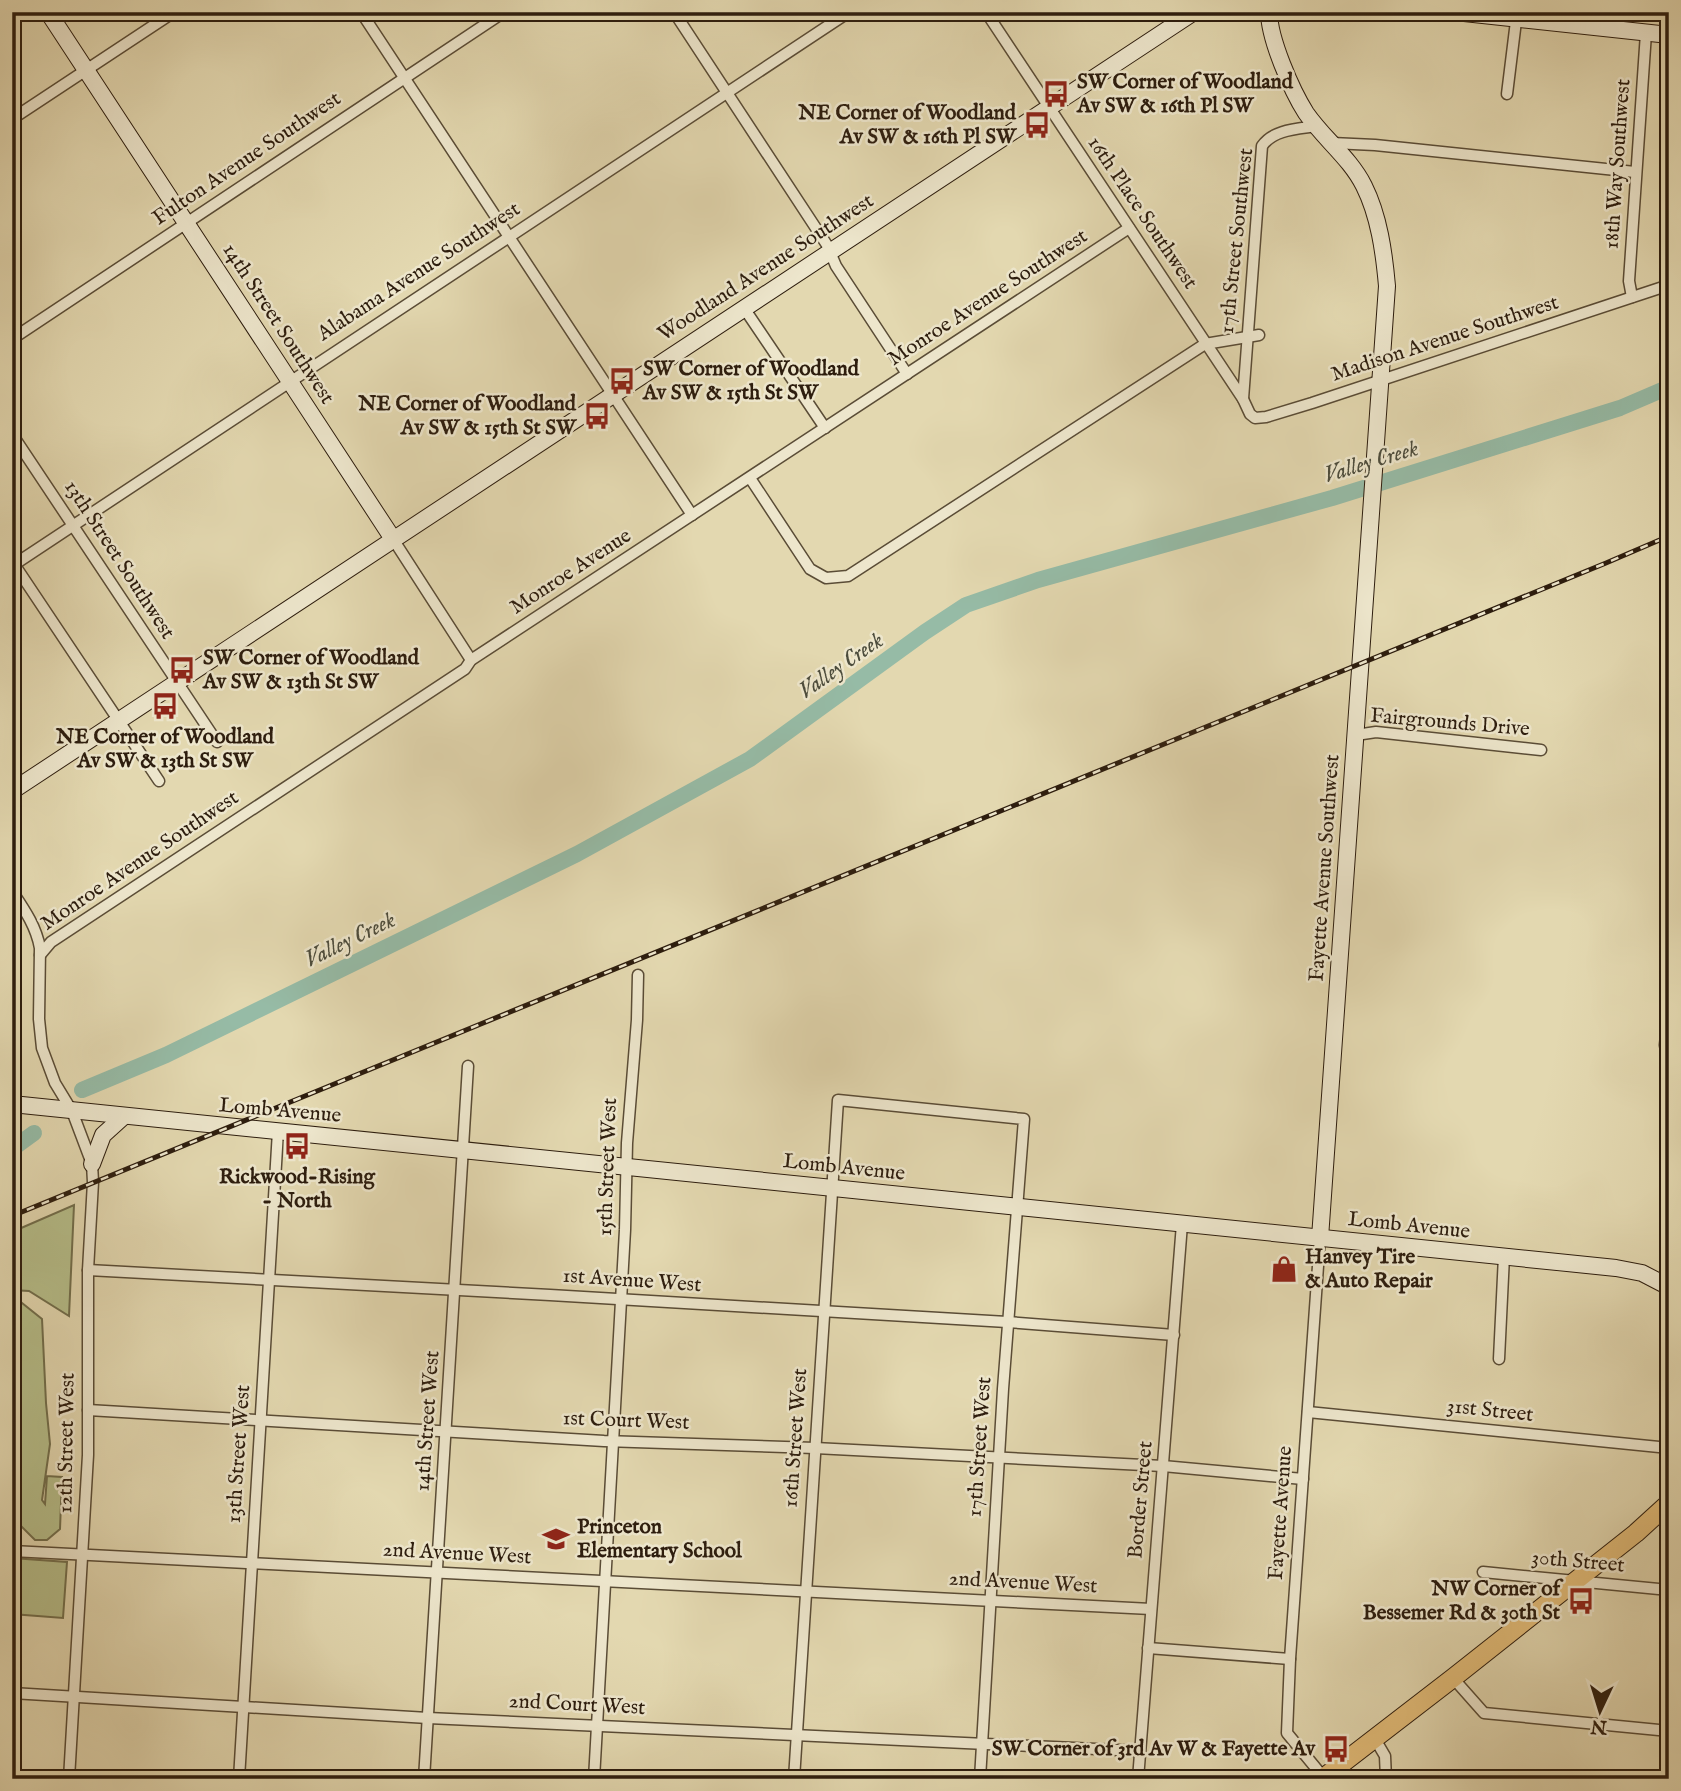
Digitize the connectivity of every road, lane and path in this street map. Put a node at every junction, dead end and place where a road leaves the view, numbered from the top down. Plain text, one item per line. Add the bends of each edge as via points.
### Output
1 (48, 12) edge
2 (174, 12) edge
3 (361, 12) edge
4 (504, 12) edge
5 (674, 12) edge
6 (849, 12) edge
7 (986, 12) edge
8 (1194, 12) edge
9 (1269, 12) edge
10 (1455, 12) edge
11 (1517, 15) edge
12 (1646, 33) junction
13 (1669, 35) edge
14 (86, 71) junction
15 (405, 78) junction
16 (727, 92) junction
17 (1507, 94) dead end
18 (1048, 107) junction
19 (12, 118) edge
20 (1317, 126) junction
21 (1332, 143) junction
22 (1635, 172) junction
23 (187, 222) junction
24 (1129, 228) junction
25 (509, 236) junction
26 (829, 252) junction
27 (1669, 285) edge
28 (1632, 297) junction
29 (744, 308) junction
30 (1253, 335) junction
31 (12, 340) edge
32 (1205, 344) junction
33 (907, 374) junction
34 (1381, 380) junction
35 (290, 381) junction
36 (613, 394) junction
37 (1243, 399) junction
38 (825, 428) junction
39 (12, 434) edge
40 (750, 478) junction
41 (692, 515) junction
42 (73, 526) junction
43 (393, 539) junction
44 (13, 564) edge
45 (471, 660) junction
46 (175, 682) junction
47 (120, 721) junction
48 (1356, 735) junction
49 (217, 743) dead end
50 (1541, 750) dead end
51 (159, 781) dead end
52 (12, 791) edge
53 (12, 891) edge
54 (40, 955) junction
55 (638, 975) dead end
56 (1669, 1007) edge
57 (468, 1066) dead end
58 (1669, 1067) edge
59 (12, 1104) edge
60 (72, 1111) junction
61 (124, 1116) junction
62 (1024, 1119) joint
63 (278, 1131) junction
64 (463, 1150) junction
65 (92, 1164) junction
66 (628, 1167) junction
67 (831, 1188) junction
68 (1017, 1207) junction
69 (1182, 1224) junction
70 (1320, 1238) junction
71 (1504, 1256) junction
72 (88, 1270) junction
73 (271, 1279) junction
74 (1669, 1287) edge
75 (455, 1290) junction
76 (621, 1300) junction
77 (824, 1312) junction
78 (1007, 1322) junction
79 (1174, 1335) junction
80 (1499, 1359) dead end
81 (88, 1410) junction
82 (1307, 1412) junction
83 (260, 1420) junction
84 (446, 1432) junction
85 (612, 1440) junction
86 (815, 1448) junction
87 (1669, 1448) edge
88 (999, 1458) junction
89 (1163, 1466) junction
90 (1303, 1479) junction
91 (1669, 1503) edge
92 (12, 1551) edge
93 (83, 1555) junction
94 (251, 1562) junction
95 (438, 1572) junction
96 (1483, 1572) dead end
97 (605, 1582) junction
98 (1574, 1582) junction
99 (1669, 1590) edge
100 (805, 1591) junction
101 (990, 1600) junction
102 (1151, 1609) junction
103 (1148, 1648) junction
104 (1290, 1659) junction
105 (1453, 1678) junction
106 (12, 1693) edge
107 (74, 1697) junction
108 (243, 1707) junction
109 (428, 1718) junction
110 (598, 1726) junction
111 (1669, 1731) edge
112 (796, 1734) junction
113 (1375, 1739) junction
114 (982, 1742) junction
115 (1139, 1751) junction
116 (1323, 1778) edge
117 (69, 1779) edge
118 (239, 1779) edge
119 (424, 1779) edge
120 (594, 1779) edge
121 (794, 1779) edge
122 (980, 1779) edge
123 (1138, 1779) edge
124 (1386, 1779) edge

1 - 14 street, 14th Street Southwest
2 - 14 street
3 - 15 street
4 - 15 street, Fulton Avenue Southwest
5 - 16 street
6 - 16 street, Alabama Avenue Southwest
7 - 18 street, 16th Place Southwest
8 - 18 street, Woodland Avenue Southwest
9 - 20 street, Fayette Avenue Southwest via 1287,76
10 - 11 street
11 - 12 street
11 - 17 street
12 - 13 street
12 - 22 street, 18th Way Southwest
14 - 19 street
14 - 23 street, 14th Street Southwest
15 - 23 street, Fulton Avenue Southwest
15 - 25 street
16 - 25 street, Alabama Avenue Southwest
16 - 26 street
18 - 24 street, 16th Place Southwest
18 - 26 street, Woodland Avenue Southwest
20 - 21 street, Fayette Avenue Southwest
20 - 30 street, 17th Street Southwest via 1280,132 1262,146
21 - 22 street
21 - 34 street, Fayette Avenue Southwest via 1364,186 1383,243 1387,286
22 - 28 street, 18th Way Southwest
23 - 31 street, Fulton Avenue Southwest
23 - 35 street, 14th Street Southwest
24 - 32 street, 16th Place Southwest
24 - 33 street, Monroe Avenue Southwest
25 - 35 street, Alabama Avenue Southwest
25 - 36 street
26 - 29 street, Woodland Avenue Southwest
26 - 33 street
27 - 28 street, Madison Avenue Southwest
28 - 34 street, Madison Avenue Southwest
29 - 36 street, Woodland Avenue Southwest
29 - 38 street
30 - 32 street
30 - 37 street, 17th Street Southwest
32 - 37 street, 16th Place Southwest
32 - 40 street via 848,576 832,579 810,569
33 - 38 street, Monroe Avenue Southwest
34 - 37 street, Madison Avenue Southwest via 1266,417 1252,416
34 - 48 street, Fayette Avenue Southwest
35 - 42 street, Alabama Avenue Southwest
35 - 43 street, 14th Street Southwest
36 - 41 street
36 - 43 street, Woodland Avenue Southwest
38 - 40 street, Monroe Avenue Southwest
39 - 42 street, 13th Street Southwest
40 - 41 street, Monroe Avenue Southwest
41 - 45 street, Monroe Avenue
42 - 44 street, Alabama Avenue Southwest
42 - 46 street, 13th Street Southwest
43 - 45 street, 14th Street Southwest
43 - 46 street, Woodland Avenue Southwest
44 - 47 street
45 - 54 street, Monroe Avenue Southwest via 465,669 51,942
46 - 47 street, Woodland Avenue Southwest
46 - 49 street, 13th Street Southwest
47 - 51 street
47 - 52 street, Woodland Avenue Southwest
48 - 50 street, Fairgrounds Drive via 1376,732
48 - 70 street, Fayette Avenue Southwest
53 - 54 street, 12th Street West via 38,936
54 - 60 street, 12th Street West via 42,1048
55 - 66 street, 15th Street West
56 - 58 street via 1665,1045
57 - 64 street, 14th Street West
59 - 60 street, Lomb Avenue
60 - 61 street, Lomb Avenue
60 - 65 street, 12th Street West
61 - 63 street, Lomb Avenue
61 - 65 street via 103,1135
62 - 67 street, 16th Street West via 838,1101
62 - 68 street, 17th Street West
63 - 64 street, Lomb Avenue
63 - 73 street, 13th Street West
64 - 66 street, Lomb Avenue
64 - 75 street, 14th Street West
65 - 72 street, 12th Street West
66 - 67 street, Lomb Avenue
66 - 76 street, 15th Street West
67 - 68 street, Lomb Avenue
67 - 77 street, 16th Street West
68 - 69 street, Lomb Avenue
68 - 78 street, 17th Street West
69 - 70 street, Lomb Avenue
69 - 79 street, Border Street
70 - 71 street, Lomb Avenue
70 - 82 street, Fayette Avenue
71 - 74 street, Lomb Avenue via 1616,1268 1642,1273
71 - 80 street
72 - 73 street, 1st Avenue West
72 - 81 street, 12th Street West
73 - 75 street, 1st Avenue West
73 - 83 street, 13th Street West
75 - 76 street, 1st Avenue West
75 - 84 street, 14th Street West
76 - 77 street, 1st Avenue West
76 - 85 street, 15th Street West
77 - 78 street, 1st Avenue West
77 - 86 street, 16th Street West
78 - 79 street, 1st Avenue West
78 - 88 street, 17th Street West
79 - 89 street, Border Street
81 - 83 street, 1st Court West
81 - 93 street, 12th Street West
82 - 87 street, 31st Street
82 - 90 street, Fayette Avenue
83 - 84 street, 1st Court West
83 - 94 street, 13th Street West
84 - 85 street, 1st Court West
84 - 95 street, 14th Street West
85 - 86 street, 1st Court West
85 - 97 street, 15th Street West
86 - 88 street, 1st Court West
86 - 100 street, 16th Street West
88 - 89 street, 1st Court West
88 - 101 street, 17th Street West
89 - 90 street
89 - 102 street, Border Street
90 - 104 street, Fayette Avenue
91 - 98 main road
92 - 93 street, 2nd Avenue West
93 - 94 street, 2nd Avenue West
93 - 107 street, 12th Street West
94 - 95 street, 2nd Avenue West
94 - 108 street, 13th Street West
95 - 97 street, 2nd Avenue West
95 - 109 street, 14th Street West
96 - 98 street, 30th Street
97 - 100 street, 2nd Avenue West
97 - 110 street, 15th Street West
98 - 99 street, 30th Street
98 - 105 main road
100 - 101 street, 2nd Avenue West
100 - 112 street, 16th Street West
101 - 102 street, 2nd Avenue West
101 - 114 street, 17th Street West
102 - 103 street, Border Street
103 - 104 street
103 - 115 street, Border Street
104 - 116 street, Fayette Avenue via 1287,1733
105 - 111 street via 1484,1713
105 - 113 main road
106 - 107 street, 2nd Court West
107 - 108 street, 2nd Court West
107 - 117 street, 12th Street West
108 - 109 street, 2nd Court West
108 - 118 street, 13th Street West
109 - 110 street, 2nd Court West
109 - 119 street, 14th Street West
110 - 112 street, 2nd Court West
110 - 120 street, 15th Street West
112 - 114 street, 2nd Court West
112 - 121 street, 16th Street West
113 - 116 main road
113 - 124 street via 1385,1756
114 - 115 street, 2nd Court West
114 - 122 street, 17th Street West
115 - 123 street, Border Street

